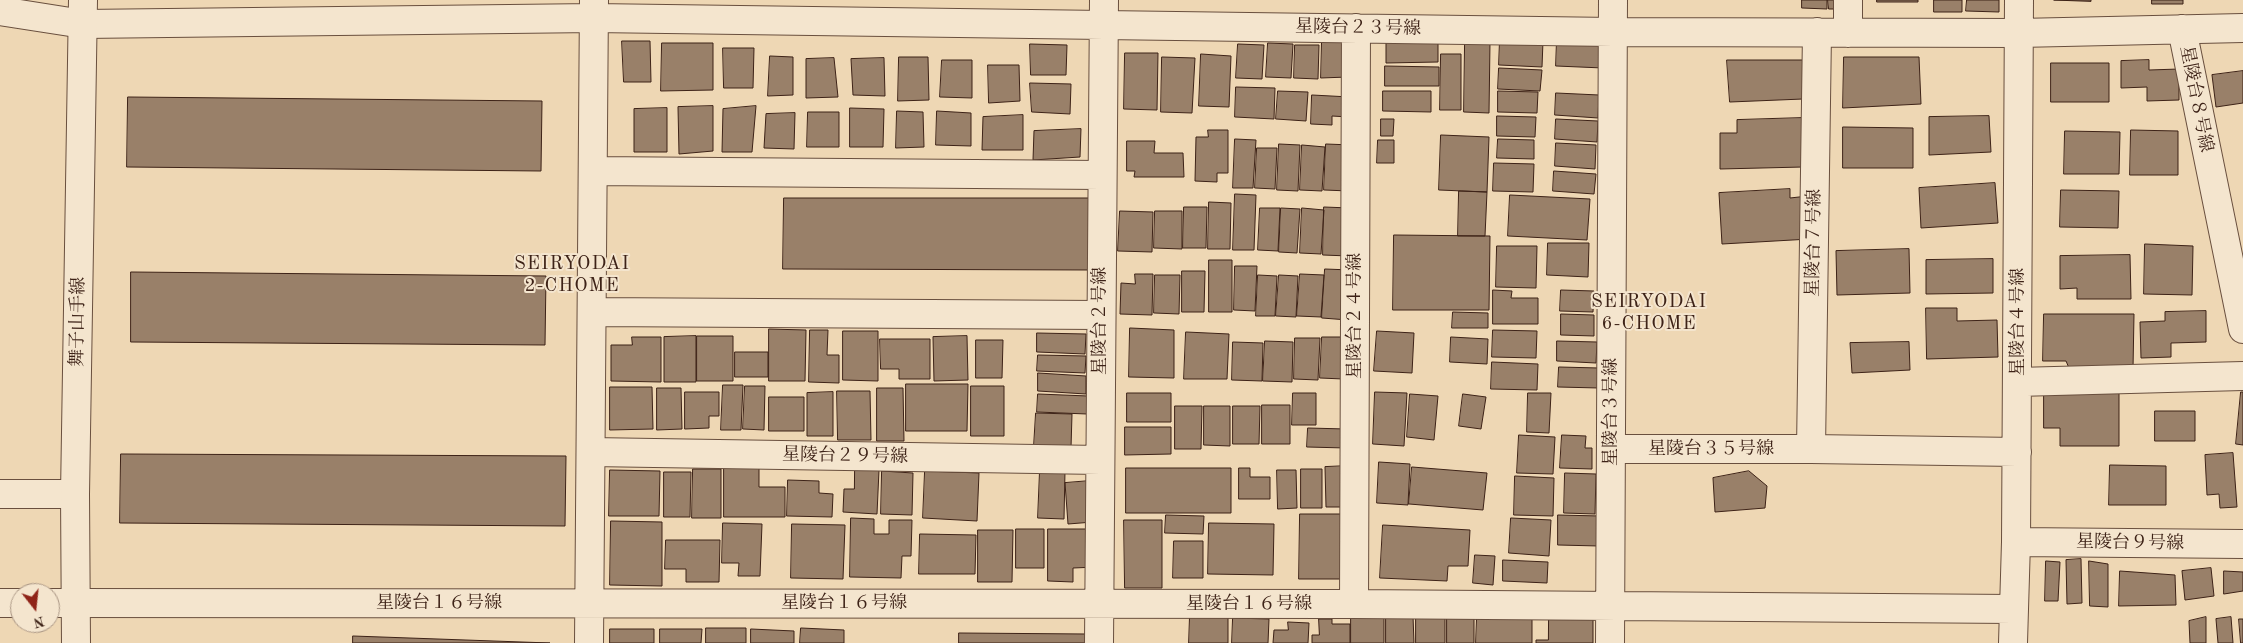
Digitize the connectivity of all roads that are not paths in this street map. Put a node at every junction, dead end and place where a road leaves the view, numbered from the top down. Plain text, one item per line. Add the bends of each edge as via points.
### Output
1 (1613, 0) edge
2 (1848, 0) edge
3 (2019, 0) edge
4 (594, 9) edge
5 (0, 11) edge
6 (83, 12) edge
7 (1104, 12) edge
8 (1356, 28) junction
9 (2243, 28) edge
10 (2182, 29) junction
11 (1612, 32) junction
12 (1817, 32) junction
13 (1848, 33) junction
14 (2019, 33) junction
15 (594, 171) junction
16 (1101, 175) junction
17 (592, 312) junction
18 (1100, 314) junction
19 (2243, 329) edge
20 (2243, 376) edge
21 (2017, 382) junction
22 (1611, 449) junction
23 (1811, 449) junction
24 (591, 452) junction
25 (2017, 452) junction
26 (1100, 460) junction
27 (0, 494) edge
28 (75, 494) junction
29 (2016, 542) junction
30 (2243, 544) edge
31 (60, 603) edge
32 (77, 603) junction
33 (590, 603) junction
34 (1099, 604) junction
35 (1354, 604) junction
36 (1611, 606) junction
37 (2013, 609) junction
38 (76, 643) edge
39 (589, 643) edge
40 (1099, 643) edge
41 (1610, 643) edge
42 (2013, 643) edge

1 - 11 street, 星陵台３号線
2 - 13 street
3 - 14 street, 星陵台４号線
4 - 6 street, 星陵台２３号線
4 - 7 street, 星陵台２３号線
4 - 15 street
5 - 6 street, 星陵台２３号線
6 - 28 street, 舞子山手線
7 - 8 street, 星陵台２３号線
7 - 16 street, 星陵台２号線
8 - 11 street, 星陵台２３号線
8 - 35 street, 星陵台２４号線
9 - 10 street
10 - 14 street, 星陵台８号線
10 - 19 street, 星陵台８号線
11 - 12 street, 星陵台２３号線
11 - 22 street, 星陵台３号線
12 - 13 street
12 - 23 street, 星陵台７号線
13 - 14 street
14 - 21 street, 星陵台４号線
15 - 16 street
15 - 17 street
16 - 18 street, 星陵台２号線
17 - 18 street
17 - 24 street
18 - 26 street, 星陵台２号線
20 - 21 street
21 - 25 street, 星陵台４号線
22 - 23 street, 星陵台３５号線
22 - 36 street, 星陵台３号線
23 - 25 street
24 - 26 street, 星陵台２９号線
24 - 33 street
25 - 29 street, 星陵台４号線
26 - 34 street, 星陵台２号線
27 - 28 street
28 - 32 street, 舞子山手線
29 - 30 street, 星陵台９号線
29 - 37 street, 星陵台４号線
31 - 32 street, 星陵台１６号線
32 - 33 street, 星陵台１６号線
32 - 38 street, 舞子山手線
33 - 34 street, 星陵台１６号線
33 - 39 street
34 - 35 street, 星陵台１６号線
34 - 40 street, 星陵台２号線
35 - 36 street, 星陵台１６号線
36 - 37 street, 星陵台１６号線
36 - 41 street, 星陵台３号線
37 - 42 street, 星陵台４号線

